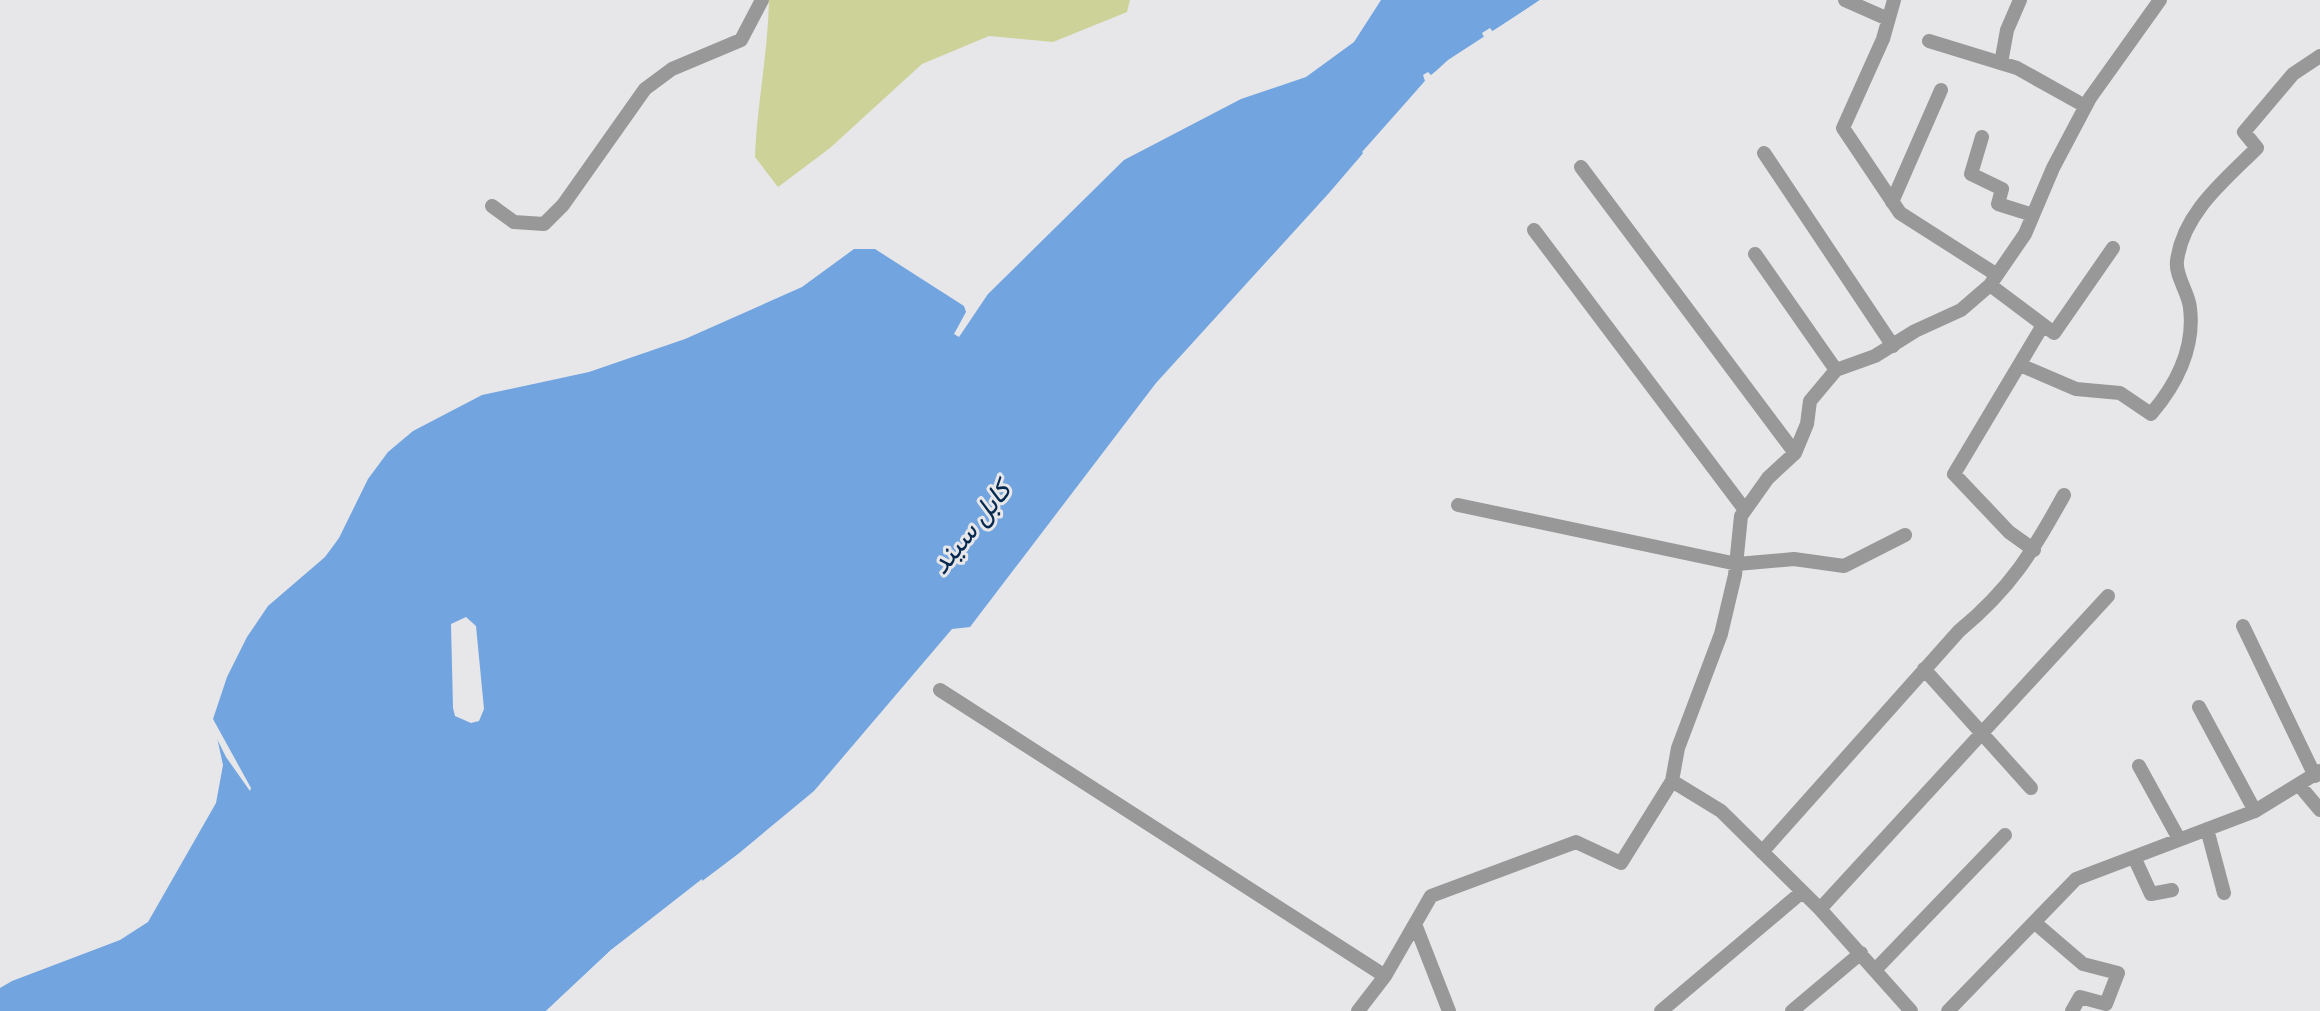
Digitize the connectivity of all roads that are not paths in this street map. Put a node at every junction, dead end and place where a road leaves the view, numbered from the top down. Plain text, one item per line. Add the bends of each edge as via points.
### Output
1 (762, 0) edge
2 (1845, 0) edge
3 (1894, 0) edge
4 (2020, 0) edge
5 (2160, 0) edge
6 (1888, 19) junction
7 (1929, 41) dead end
8 (2320, 56) edge
9 (2001, 63) junction
10 (1941, 90) dead end
11 (2085, 106) junction
12 (1982, 137) dead end
13 (1764, 153) dead end
14 (1581, 167) dead end
15 (1892, 202) junction
16 (492, 206) dead end
17 (2033, 215) junction
18 (1534, 230) dead end
19 (2113, 248) dead end
20 (1755, 254) dead end
21 (1994, 280) junction
22 (2043, 325) junction
23 (1893, 346) junction
24 (2020, 365) junction
25 (1836, 370) junction
26 (1795, 453) junction
27 (2064, 495) dead end
28 (1458, 505) dead end
29 (1745, 510) junction
30 (1905, 535) dead end
31 (2034, 550) junction
32 (1737, 564) junction
33 (2108, 596) dead end
34 (2243, 626) dead end
35 (1924, 669) junction
36 (940, 690) dead end
37 (2199, 707) dead end
38 (1982, 733) junction
39 (2139, 766) dead end
40 (2318, 774) edge
41 (1672, 781) junction
42 (2299, 785) junction
43 (2031, 788) dead end
44 (2320, 810) edge
45 (2255, 811) junction
46 (2207, 829) junction
47 (2005, 835) dead end
48 (2179, 839) junction
49 (1762, 852) junction
50 (2134, 857) junction
51 (2172, 890) dead end
52 (1802, 892) junction
53 (2224, 893) dead end
54 (1820, 909) junction
55 (2034, 922) junction
56 (1415, 924) junction
57 (1861, 953) junction
58 (1875, 970) junction
59 (1385, 976) junction
60 (1358, 1011) edge
61 (1449, 1011) edge
62 (1661, 1011) edge
63 (1792, 1011) edge
64 (1911, 1011) edge
65 (1948, 1011) edge
66 (2072, 1011) edge

1 - 16 street via 741,40 672,69 645,89 544,224 514,222
2 - 6 street
3 - 6 street
4 - 9 street
5 - 11 street
6 - 15 street via 1843,128
7 - 9 street
8 - 24 street via 2293,74 2244,132 2257,148 2197,209 2176,263 2190,307 2189,343 2172,390 2151,414 2120,393 2076,389
9 - 11 street
10 - 15 street
11 - 17 street
12 - 17 street via 1971,174 2002,189 1998,204
13 - 23 street
14 - 26 street
15 - 21 street
17 - 21 street
18 - 29 street
19 - 22 street via 2054,333
20 - 25 street
21 - 22 street
21 - 23 street via 1961,310
22 - 24 street
23 - 25 street
24 - 31 street via 1954,474 2009,532
25 - 26 street via 1810,401
26 - 29 street
27 - 31 street
28 - 32 street
29 - 32 street
30 - 32 street via 1844,566 1794,559
31 - 35 street via 1997,600
32 - 41 street via 1721,634 1678,748
33 - 38 street
34 - 40 street
35 - 38 street
35 - 49 street
36 - 59 street
37 - 45 street
38 - 43 street
38 - 54 street
39 - 48 street
40 - 42 street
41 - 49 street via 1721,811
41 - 56 street via 1621,863 1576,842 1431,896
42 - 44 street
42 - 45 street
45 - 46 street
46 - 48 street
46 - 53 street
47 - 58 street
48 - 50 street
49 - 52 street
50 - 51 street via 2151,894
50 - 55 street via 2076,879
52 - 54 street
52 - 62 street
54 - 57 street
55 - 65 street
55 - 66 street via 2083,964 2118,973 2106,1004 2080,997
56 - 59 street
56 - 61 street
57 - 58 street
57 - 63 street
58 - 64 street
59 - 60 street

